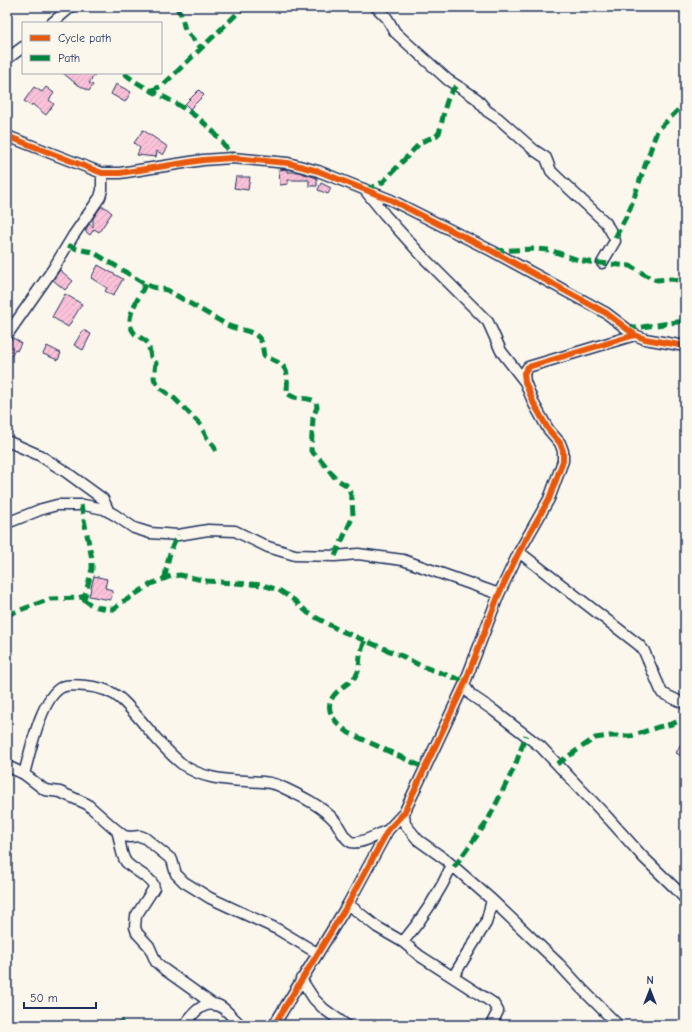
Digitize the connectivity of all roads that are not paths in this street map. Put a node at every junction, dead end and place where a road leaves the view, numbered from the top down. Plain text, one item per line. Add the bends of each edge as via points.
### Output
1 (71, 7) edge
2 (376, 7) edge
3 (53, 22) edge
4 (22, 47) edge
5 (7, 59) edge
6 (7, 136) edge
7 (102, 173) junction
8 (364, 189) junction
9 (602, 263) dead end
10 (7, 334) edge
11 (635, 335) junction
12 (685, 346) edge
13 (525, 382) junction
14 (7, 440) edge
15 (109, 512) junction
16 (7, 522) edge
17 (519, 552) junction
18 (499, 594) junction
19 (464, 685) junction
20 (685, 704) edge
21 (7, 766) edge
22 (24, 774) junction
23 (404, 813) junction
24 (388, 830) junction
25 (117, 831) junction
26 (452, 866) junction
27 (685, 899) edge
28 (492, 900) junction
29 (348, 904) junction
30 (403, 942) junction
31 (317, 954) junction
32 (453, 977) junction
33 (301, 979) junction
34 (214, 1004) junction
35 (185, 1025) edge
36 (241, 1025) edge
37 (274, 1025) edge
38 (346, 1025) edge
39 (491, 1025) edge
40 (618, 1025) edge

1 - 3 street
2 - 9 street via 387,18 395,32 448,80 477,99 487,111 546,158 551,171 606,223 615,241
4 - 5 street
6 - 7 street
7 - 8 street via 232,158 288,163 318,171
7 - 10 street via 100,198
8 - 11 street via 392,200 556,285 606,313
8 - 13 street via 419,253 488,322 501,351
11 - 12 street
11 - 13 street via 528,367 524,373
13 - 17 street via 548,429 560,443 563,461 549,499
14 - 15 street via 39,455 66,472 103,499
15 - 16 street via 90,505 57,505
15 - 18 street via 134,528 150,533 178,535 208,530 235,531 268,547 295,555 358,554 398,559
17 - 18 street
17 - 20 street via 639,645 662,693
18 - 19 street
19 - 23 street
19 - 27 street via 471,695 541,747
21 - 22 street
22 - 24 street via 36,726 55,692 70,685 99,688 121,699 182,764 195,772 231,780 274,783 284,787 326,812 352,842 365,841
22 - 25 street via 45,790 60,792 87,804
23 - 24 street
23 - 26 street via 405,824 410,832
24 - 29 street
25 - 31 street via 127,837 145,838 172,860 176,874 184,882 210,898 277,929
25 - 34 street via 126,862 153,884 154,888 136,916 137,933 149,946 156,962
26 - 28 street
26 - 30 street via 433,902
28 - 32 street via 486,923
28 - 40 street
29 - 30 street via 376,928
29 - 31 street
30 - 32 street
31 - 33 street
32 - 39 street via 493,1003 498,1011
33 - 37 street
33 - 38 street via 314,999
34 - 35 street via 201,1007
34 - 36 street

